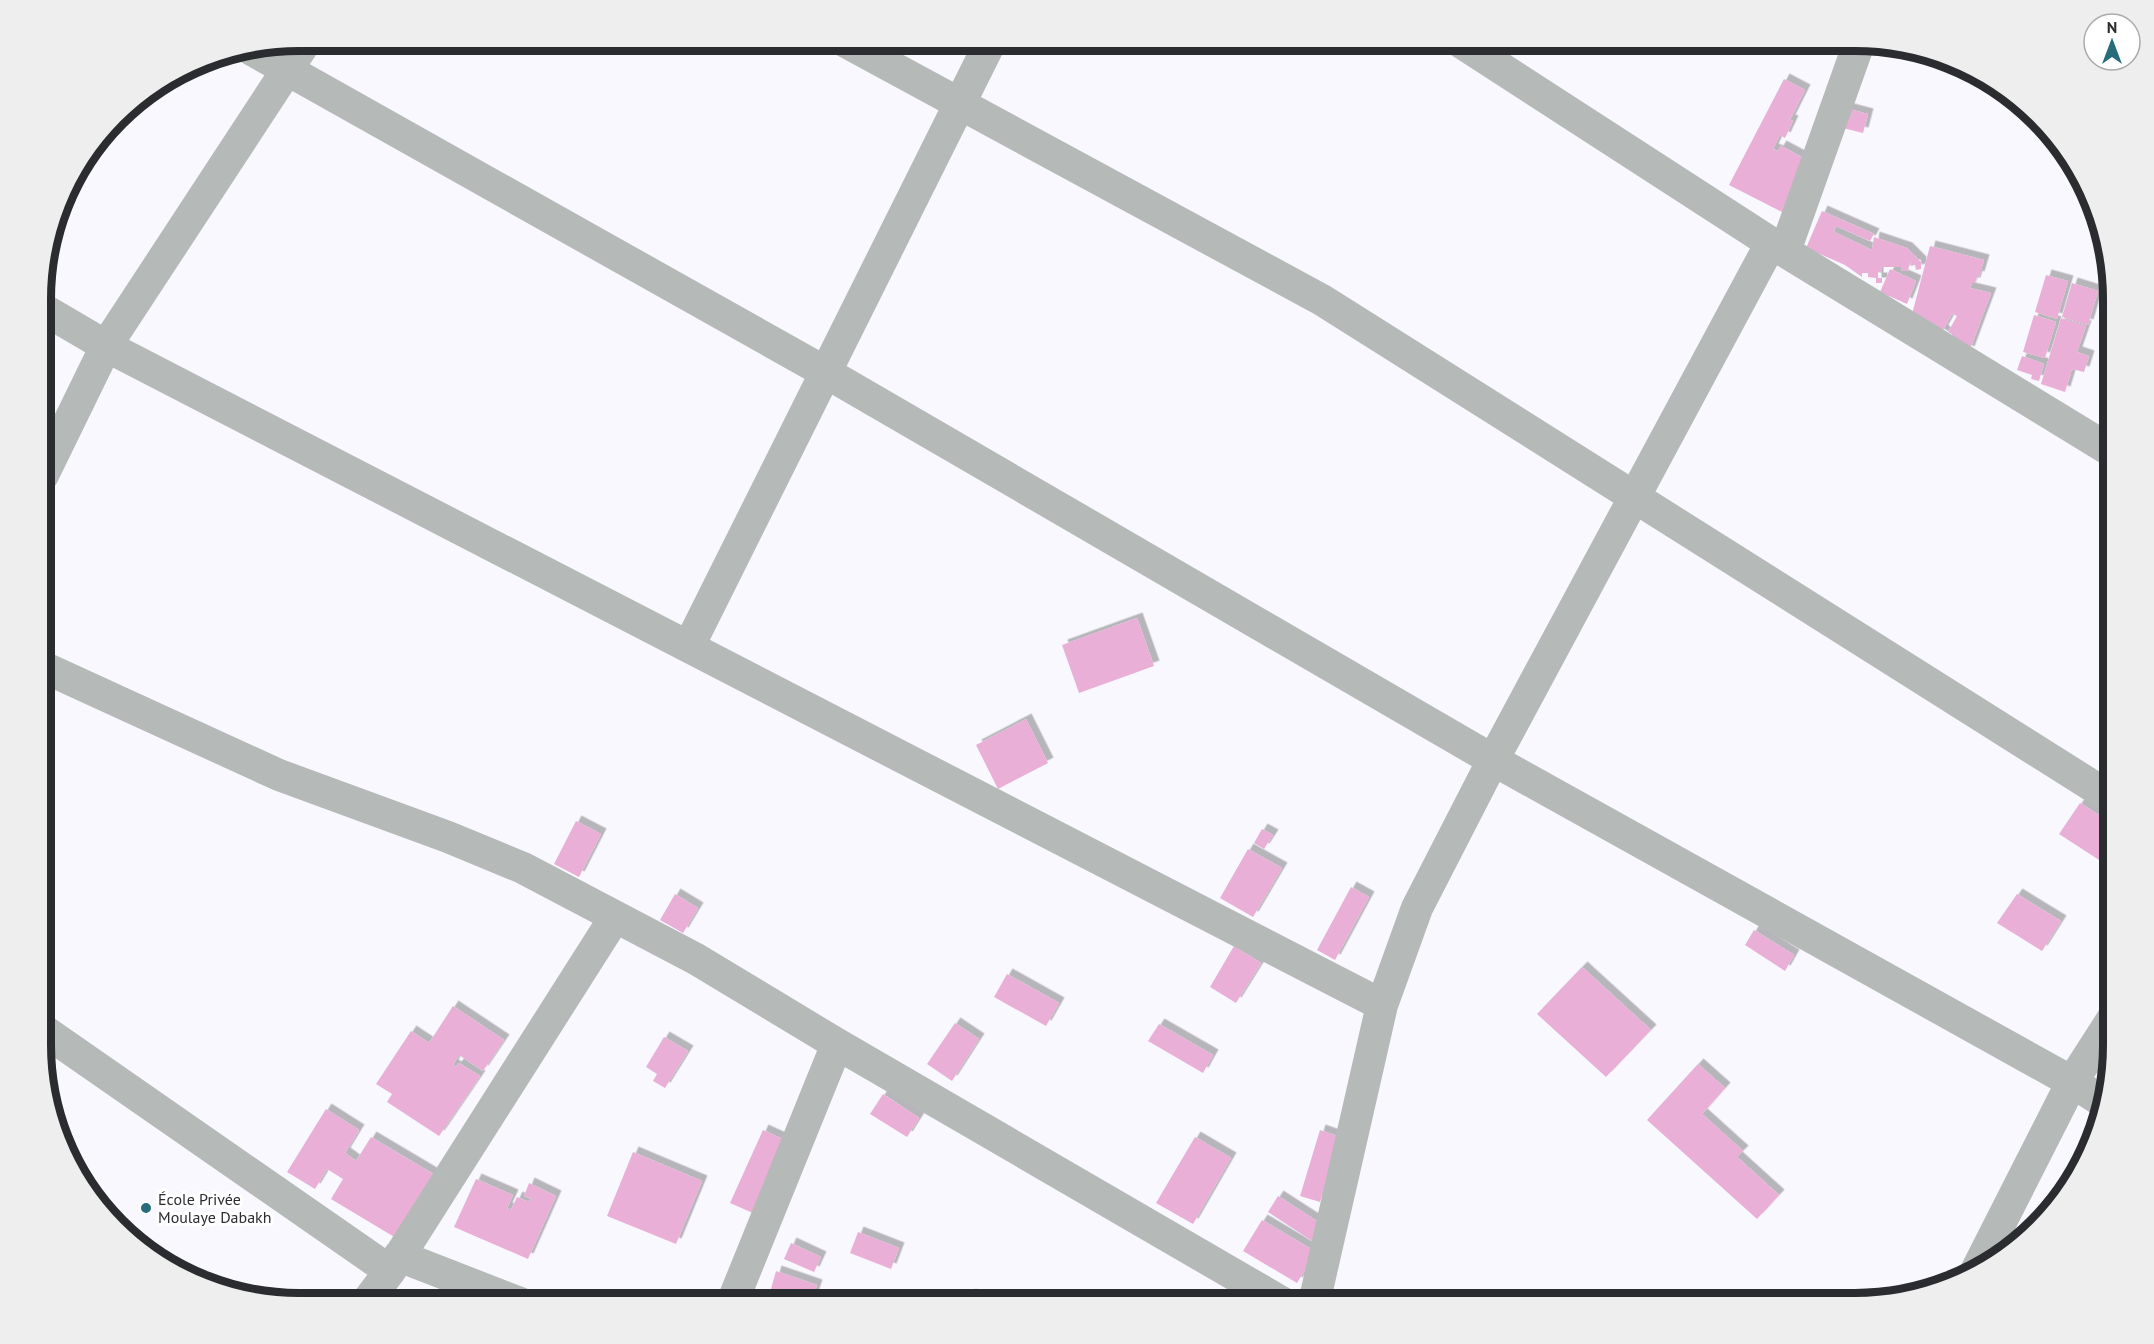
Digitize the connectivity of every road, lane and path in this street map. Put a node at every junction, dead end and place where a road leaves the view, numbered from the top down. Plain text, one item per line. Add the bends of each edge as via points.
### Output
1 (299, 51) edge
2 (864, 51) edge
3 (986, 51) edge
4 (1476, 51) edge
5 (1855, 51) edge
6 (259, 54) edge
7 (286, 71) junction
8 (959, 104) junction
9 (1778, 247) junction
10 (51, 314) edge
11 (106, 346) junction
12 (825, 372) junction
13 (2103, 446) edge
14 (51, 459) edge
15 (1635, 497) junction
16 (689, 646) junction
17 (51, 671) edge
18 (1493, 760) junction
19 (2103, 794) edge
20 (615, 917) junction
21 (1382, 1005) junction
22 (2103, 1034) edge
23 (51, 1035) edge
24 (837, 1044) junction
25 (2072, 1082) junction
26 (2097, 1098) edge
27 (1983, 1258) edge
28 (395, 1263) junction
29 (374, 1293) edge
30 (489, 1293) edge
31 (736, 1293) edge
32 (1266, 1293) edge
33 (1316, 1293) edge

1 - 7 street
2 - 8 street
3 - 8 street
4 - 9 street
5 - 9 street
6 - 7 street
7 - 11 street
7 - 12 street
8 - 12 street
8 - 15 street via 1322,300
9 - 13 street
9 - 15 street
10 - 11 street
11 - 14 street
11 - 16 street
12 - 16 street
12 - 18 street
15 - 18 street
15 - 19 street
16 - 21 street
17 - 20 street via 279,775 523,868
18 - 21 street via 1417,908
18 - 25 street
20 - 24 street via 696,959
20 - 28 street
21 - 33 street
22 - 25 street
23 - 28 street
24 - 31 street
24 - 32 street
25 - 26 street
25 - 27 street
28 - 29 street
28 - 30 street

